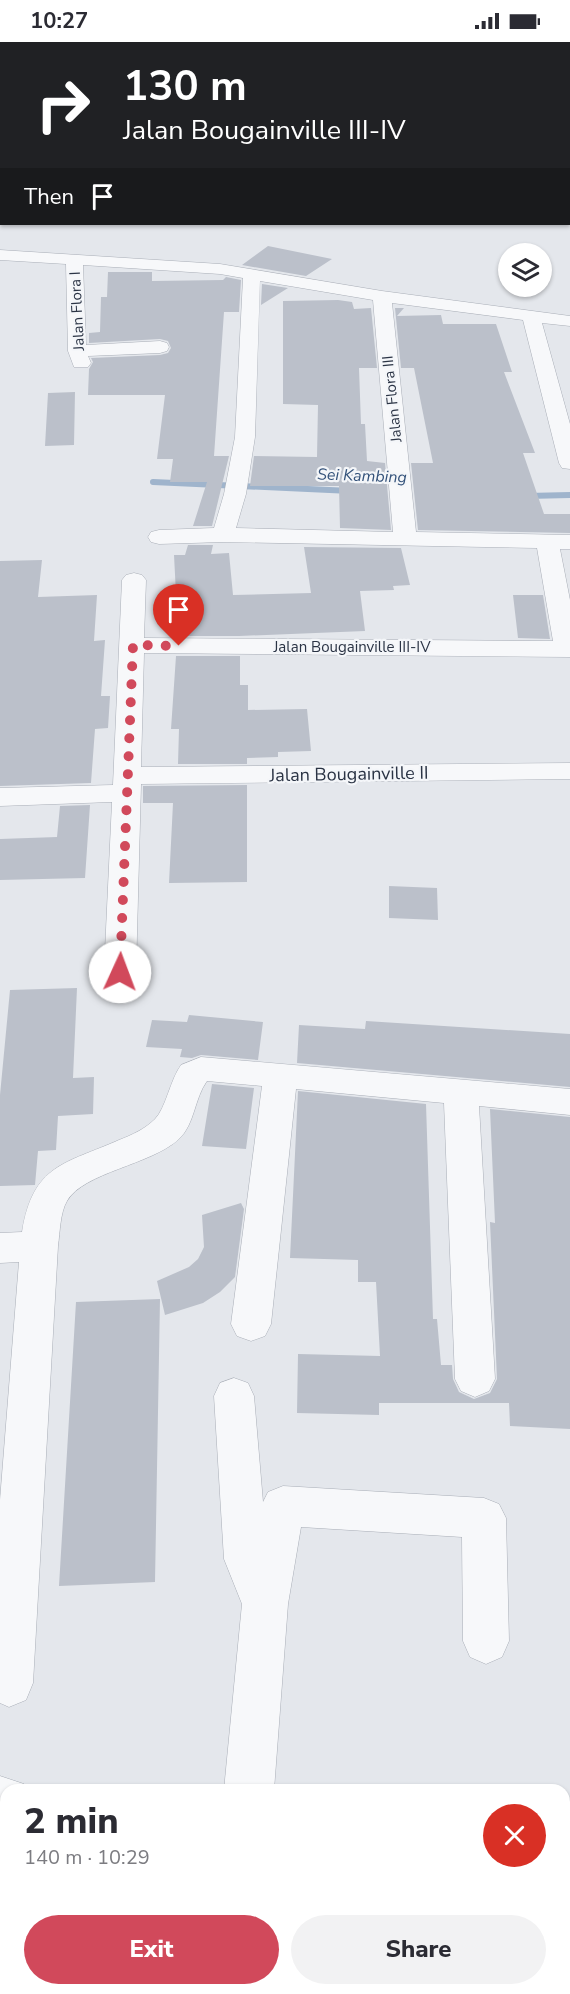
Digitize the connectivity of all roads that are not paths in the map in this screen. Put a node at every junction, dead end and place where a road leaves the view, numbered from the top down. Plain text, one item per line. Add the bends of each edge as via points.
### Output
1 (0, 255) edge
2 (74, 259) junction
3 (252, 274) junction
4 (382, 296) junction
5 (531, 315) junction
6 (570, 321) edge
7 (160, 347) dead end
8 (570, 463) edge
9 (223, 535) junction
10 (159, 537) dead end
11 (405, 539) junction
12 (558, 542) edge
13 (134, 580) dead end
14 (133, 645) junction
15 (568, 649) edge
16 (570, 771) edge
17 (128, 784) junction
18 (0, 797) edge
19 (120, 972) dead end
20 (280, 1076) junction
21 (462, 1092) junction
22 (570, 1102) edge
23 (19, 1247) edge
24 (251, 1324) dead end
25 (475, 1379) dead end
26 (234, 1395) dead end
27 (265, 1604) junction
28 (486, 1641) dead end
29 (9, 1683) dead end
30 (250, 1784) edge

1 - 2 street
2 - 3 street
2 - 7 street, Jalan Flora I via 79,357
3 - 4 street
3 - 9 street via 245,437
4 - 5 street
4 - 11 street, Jalan Flora III
5 - 6 street
5 - 8 street
9 - 10 street
9 - 11 street
11 - 12 street
12 - 15 street
13 - 14 street
14 - 15 street, Jalan Bougainville III-IV
14 - 17 street
16 - 17 street, Jalan Bougainville II
17 - 18 street, Jalan Bougainville II
17 - 19 street
20 - 21 street
20 - 23 street via 210,1069 192,1075 168,1127 145,1145 74,1175 55,1189 44,1213
20 - 24 street
21 - 22 street
21 - 25 street
23 - 29 street
26 - 27 street via 246,1559
27 - 28 street via 283,1506 484,1518
27 - 30 street

